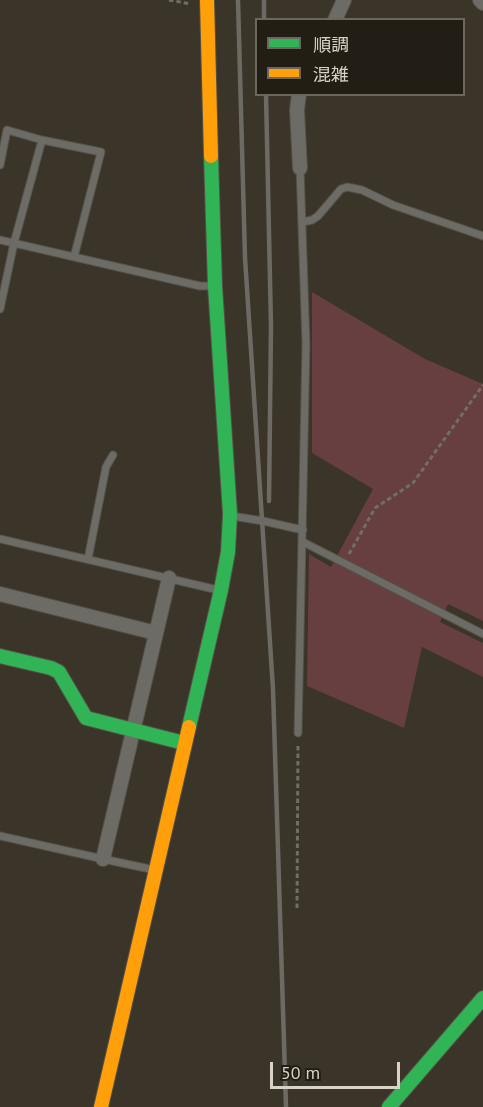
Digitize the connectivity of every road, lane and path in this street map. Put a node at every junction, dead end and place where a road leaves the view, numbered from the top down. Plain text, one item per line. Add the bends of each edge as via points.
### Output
1 (207, 0) edge
2 (344, 0) edge
3 (336, 18) edge
4 (299, 96) edge
5 (42, 140) junction
6 (0, 165) edge
7 (300, 168) joint
8 (303, 222) junction
9 (483, 236) edge
10 (0, 240) edge
11 (14, 243) junction
12 (74, 257) junction
13 (215, 286) junction
14 (0, 309) edge
15 (483, 386) edge
16 (112, 455) dead end
17 (230, 516) junction
18 (303, 530) junction
19 (0, 539) edge
20 (303, 542) junction
21 (88, 559) junction
22 (343, 563) junction
23 (169, 578) junction
24 (221, 590) junction
25 (0, 594) edge
26 (156, 633) junction
27 (483, 634) edge
28 (0, 656) edge
29 (133, 730) junction
30 (298, 733) joint
31 (184, 743) junction
32 (0, 836) edge
33 (103, 860) junction
34 (155, 870) junction
35 (297, 908) dead end
36 (483, 998) edge
37 (101, 1107) edge
38 (389, 1107) edge

1 - 13 street
2 - 3 street
4 - 7 street
5 - 6 lane via 7,130
5 - 11 lane
5 - 12 lane via 101,152
7 - 8 lane
8 - 9 lane via 318,216 347,187
8 - 18 lane
10 - 11 lane
11 - 12 lane
11 - 14 lane
12 - 13 lane via 200,286
13 - 17 street
15 - 22 path via 413,483 375,508
16 - 21 lane via 106,467
17 - 18 lane
17 - 24 street
18 - 20 lane
19 - 21 lane
20 - 22 lane
20 - 30 lane
21 - 23 lane
22 - 27 lane
23 - 24 lane
23 - 26 street
24 - 31 street
25 - 26 street
26 - 29 street
28 - 29 street via 59,672 86,718
29 - 31 street
29 - 33 street
30 - 35 path
31 - 34 street
32 - 33 lane
33 - 34 lane
34 - 37 street
36 - 38 street

